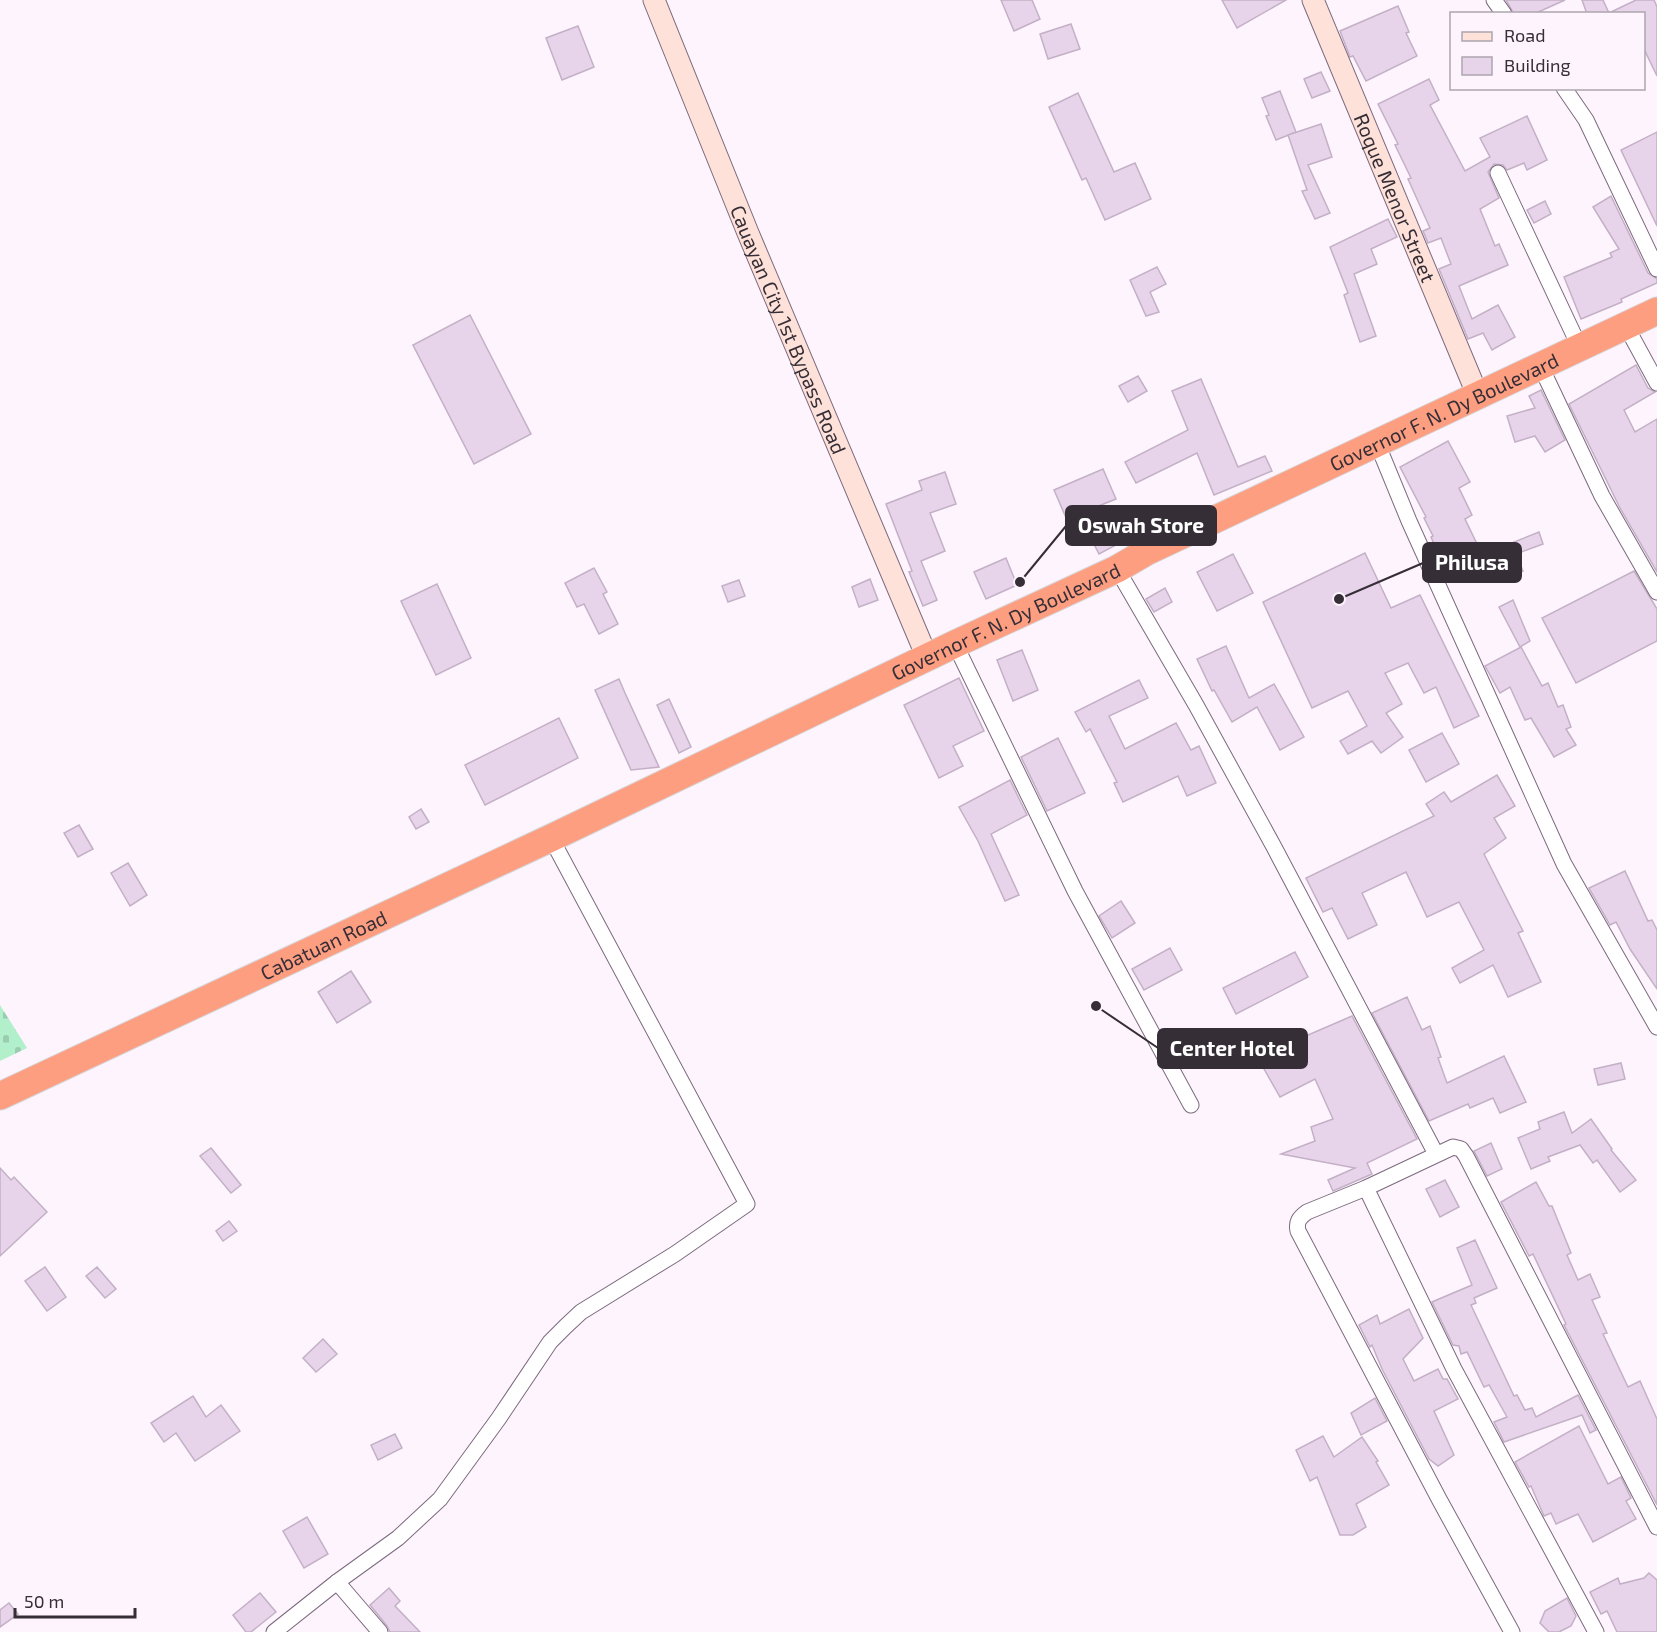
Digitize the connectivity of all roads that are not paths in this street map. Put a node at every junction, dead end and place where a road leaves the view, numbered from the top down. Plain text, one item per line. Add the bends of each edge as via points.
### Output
1 (654, 0) edge
2 (1313, 0) edge
3 (1565, 90) edge
4 (1498, 173) dead end
5 (1657, 269) edge
6 (1657, 311) edge
7 (1626, 326) junction
8 (1580, 348) junction
9 (1541, 367) junction
10 (1657, 383) edge
11 (1478, 396) junction
12 (1377, 443) junction
13 (1118, 569) junction
14 (1657, 592) edge
15 (956, 644) junction
16 (927, 657) junction
17 (646, 793) joint
18 (551, 838) junction
19 (1657, 1027) edge
20 (0, 1096) edge
21 (1191, 1105) dead end
22 (1436, 1154) junction
23 (1366, 1188) junction
24 (1657, 1527) edge
25 (337, 1582) junction
26 (274, 1632) edge
27 (380, 1632) edge
28 (1512, 1632) edge
29 (1596, 1632) edge

1 - 16 main road, Cauayan City 1st Bypass Road via 752,244
2 - 11 main road, Roque Menor Street
3 - 5 street via 1586,120
4 - 8 street
6 - 7 highway, Governor F. N. Dy Boulevard
7 - 8 highway, Governor F. N. Dy Boulevard
7 - 10 street
8 - 9 highway, Governor F. N. Dy Boulevard
9 - 11 highway, Governor F. N. Dy Boulevard
9 - 14 street via 1602,496
11 - 12 highway, Governor F. N. Dy Boulevard
12 - 13 highway, Governor F. N. Dy Boulevard via 1146,552
12 - 19 street via 1564,864
13 - 15 highway, Governor F. N. Dy Boulevard
13 - 22 street via 1268,837
15 - 16 highway, Governor F. N. Dy Boulevard
15 - 21 street via 1075,891
16 - 17 highway, Governor F. N. Dy Boulevard
17 - 18 highway, Cabatuan Road
18 - 20 highway, Cabatuan Road
18 - 25 street via 747,1204 581,1312 550,1342 440,1498 398,1538
22 - 23 street
22 - 24 street via 1454,1147 1466,1155
23 - 28 street via 1307,1212 1298,1220 1298,1231
23 - 29 street via 1454,1369
25 - 26 street
25 - 27 street

